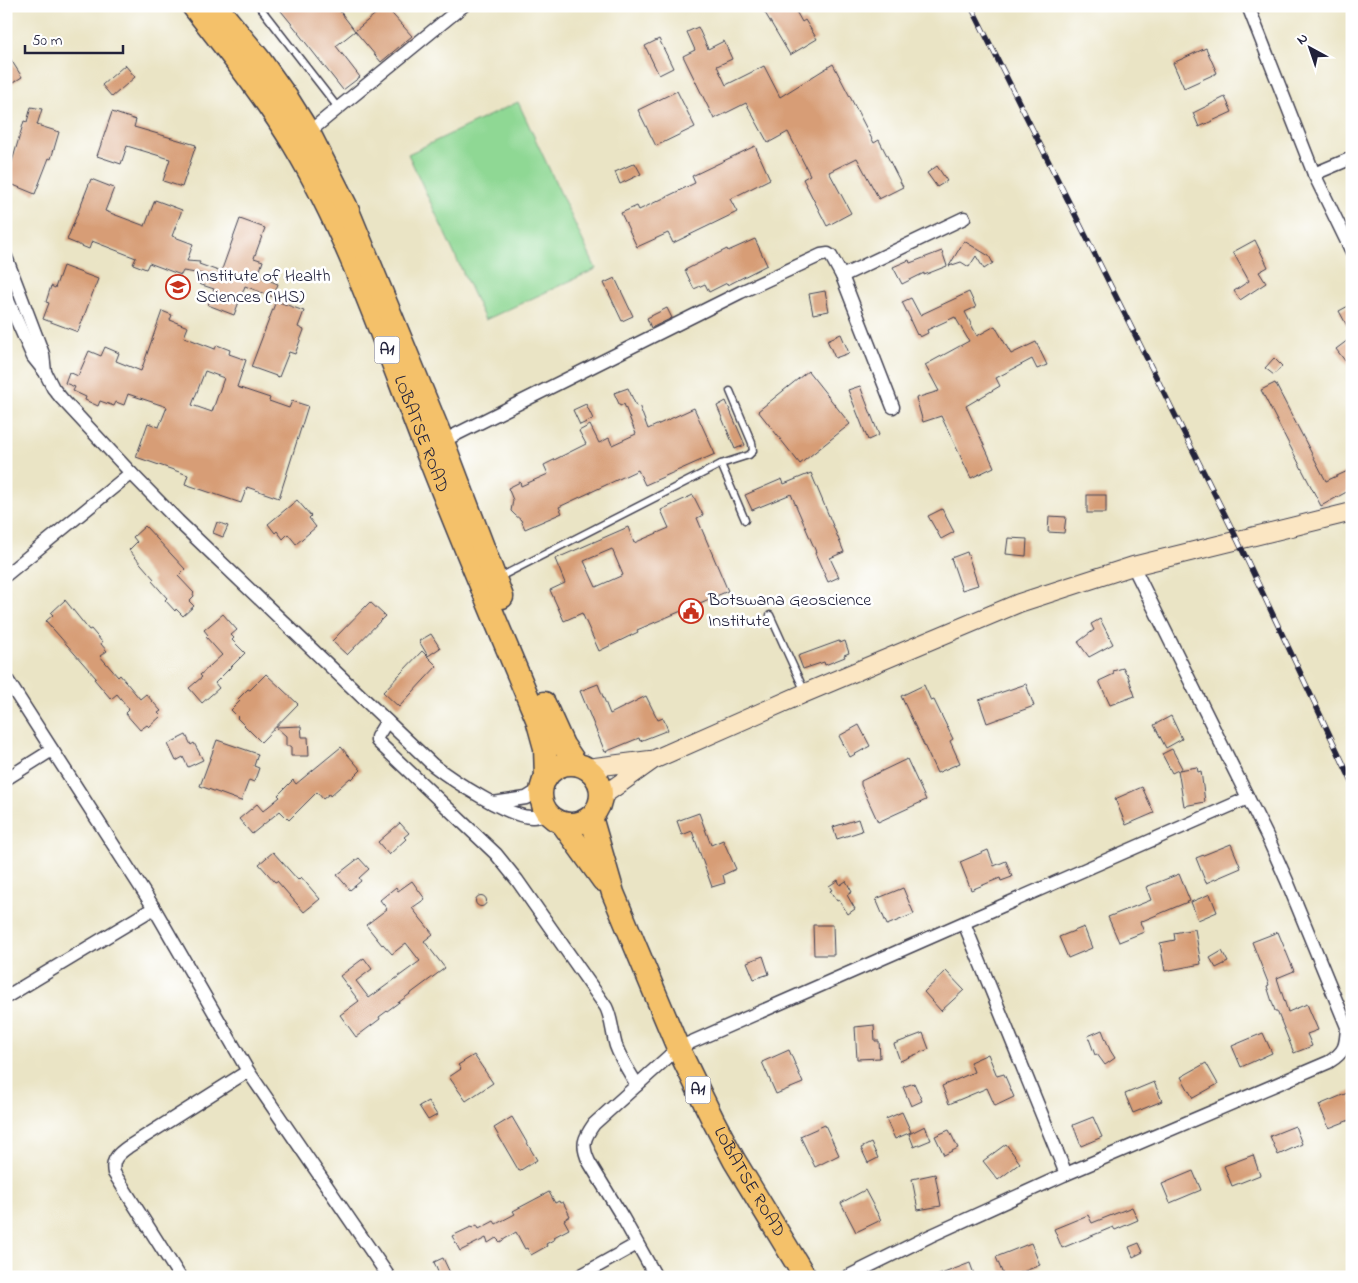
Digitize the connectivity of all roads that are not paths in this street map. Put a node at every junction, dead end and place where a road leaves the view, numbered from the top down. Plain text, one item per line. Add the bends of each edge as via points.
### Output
1 (192, 6) edge
2 (216, 6) edge
3 (259, 6) edge
4 (463, 6) edge
5 (1248, 6) edge
6 (339, 109) junction
7 (301, 139) junction
8 (1352, 158) edge
9 (1314, 174) junction
10 (964, 218) dead end
11 (1352, 252) edge
12 (6, 257) edge
13 (842, 276) junction
14 (6, 296) edge
15 (45, 372) junction
16 (730, 391) dead end
17 (893, 407) dead end
18 (434, 446) junction
19 (721, 464) junction
20 (131, 473) junction
21 (1352, 512) edge
22 (745, 520) dead end
23 (1133, 566) junction
24 (6, 575) edge
25 (488, 582) junction
26 (770, 615) dead end
27 (6, 678) edge
28 (806, 693) junction
29 (387, 721) junction
30 (52, 750) junction
31 (653, 760) junction
32 (582, 766) junction
33 (6, 779) edge
34 (544, 783) junction
35 (601, 797) junction
36 (1248, 798) junction
37 (493, 802) junction
38 (591, 816) junction
39 (555, 818) junction
40 (613, 893) junction
41 (154, 908) junction
42 (964, 923) junction
43 (6, 997) edge
44 (1349, 1030) edge
45 (678, 1048) junction
46 (248, 1071) junction
47 (637, 1085) junction
48 (1066, 1174) junction
49 (637, 1244) junction
50 (180, 1277) edge
51 (389, 1277) edge
52 (578, 1277) edge
53 (656, 1277) edge
54 (805, 1277) edge
55 (847, 1277) edge

1 - 7 highway, LOBATSE ROAD / A1
2 - 7 highway, LOBATSE ROAD / A1 via 287,98
3 - 6 lane
4 - 6 street
5 - 9 street
6 - 7 street
7 - 18 highway, LOBATSE ROAD / A1 via 370,306
8 - 9 street
9 - 11 street
10 - 13 street
12 - 15 street via 43,354
13 - 17 street
13 - 18 street via 831,256 820,255
14 - 15 street via 33,357
15 - 20 street via 62,399
16 - 19 lane via 754,449 752,454
18 - 25 highway, LOBATSE ROAD / A1
19 - 22 lane
19 - 25 lane
20 - 24 street
20 - 29 street
21 - 23 main road
23 - 28 main road via 1019,603
23 - 36 street
25 - 32 highway, LOBATSE ROAD / A1 via 563,744
25 - 34 highway, LOBATSE ROAD / A1 via 537,719 545,748
26 - 28 lane
27 - 30 street
28 - 31 main road
29 - 37 street via 448,777
29 - 47 street via 376,737 377,741 496,854 517,880 606,1007 616,1045
30 - 33 street
30 - 41 street
31 - 32 main road
31 - 35 main road
32 - 34 highway via 564,764 554,769
32 - 35 highway, LOBATSE ROAD / A1 via 595,776
34 - 37 street via 526,798
34 - 39 highway, LOBATSE ROAD / A1 via 542,802
35 - 38 highway
36 - 42 street
36 - 44 street via 1287,881
37 - 39 street via 522,816
38 - 39 highway via 572,824
38 - 40 highway, LOBATSE ROAD / A1
39 - 40 highway, LOBATSE ROAD / A1
40 - 45 highway, LOBATSE ROAD / A1
41 - 43 street
41 - 46 street
42 - 45 street
42 - 48 street
44 - 48 street via 1339,1056 1329,1062
45 - 47 street
45 - 54 highway, LOBATSE ROAD / A1 via 734,1160
46 - 50 street via 128,1147 114,1160 114,1173
46 - 51 street
47 - 49 street via 594,1124 588,1133 584,1153
48 - 55 street
49 - 52 street
49 - 53 street

